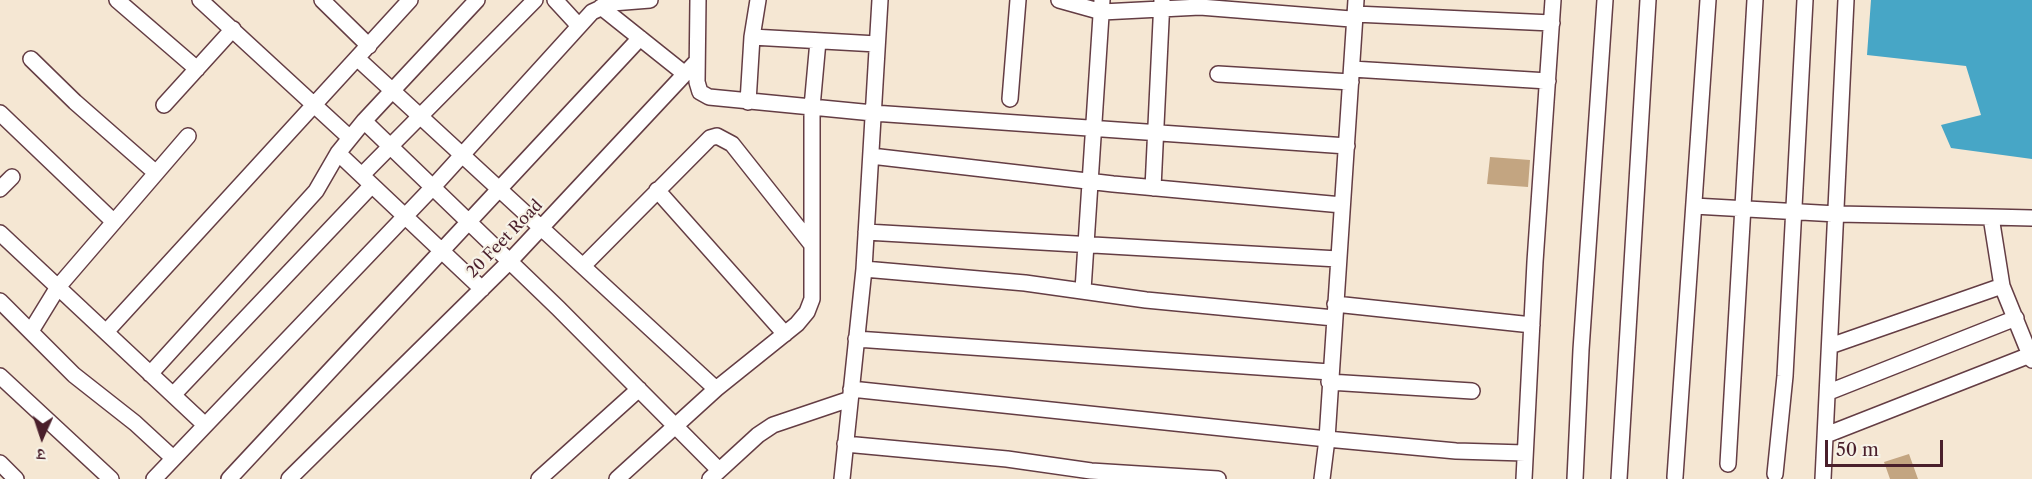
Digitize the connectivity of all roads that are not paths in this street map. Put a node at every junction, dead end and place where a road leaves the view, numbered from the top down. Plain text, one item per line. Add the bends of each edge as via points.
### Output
1 (117, 0) edge
2 (200, 0) edge
3 (322, 0) edge
4 (410, 0) edge
5 (477, 0) edge
6 (535, 0) edge
7 (555, 0) edge
8 (650, 0) edge
9 (698, 0) edge
10 (758, 0) edge
11 (880, 0) edge
12 (1018, 0) edge
13 (1059, 0) edge
14 (1553, 0) edge
15 (1605, 0) edge
16 (1648, 0) edge
17 (1708, 0) edge
18 (1755, 0) edge
19 (1805, 0) edge
20 (1846, 0) edge
21 (1162, 4) edge
22 (1102, 6) edge
23 (601, 7) junction
24 (1356, 7) edge
25 (1551, 23) junction
26 (579, 26) junction
27 (233, 29) junction
28 (752, 37) junction
29 (640, 38) junction
30 (818, 40) junction
31 (878, 44) junction
32 (369, 46) junction
33 (31, 59) dead end
34 (358, 59) junction
35 (696, 62) junction
36 (197, 69) junction
37 (685, 74) junction
38 (1218, 74) dead end
39 (1351, 76) junction
40 (1548, 81) junction
41 (392, 91) junction
42 (1010, 99) dead end
43 (748, 102) junction
44 (164, 105) dead end
45 (314, 105) junction
46 (812, 107) junction
47 (0, 113) edge
48 (873, 113) junction
49 (421, 116) junction
50 (364, 121) junction
51 (1094, 129) junction
52 (1155, 132) junction
53 (188, 136) dead end
54 (350, 138) junction
55 (390, 146) junction
56 (1347, 146) junction
57 (338, 153) junction
58 (462, 155) junction
59 (871, 156) junction
60 (156, 173) junction
61 (12, 177) dead end
62 (367, 180) junction
63 (1091, 182) junction
64 (433, 187) junction
65 (499, 188) junction
66 (1153, 188) junction
67 (0, 189) edge
68 (657, 190) junction
69 (1342, 205) junction
70 (1695, 206) junction
71 (1742, 208) junction
72 (1794, 212) junction
73 (1837, 214) junction
74 (405, 216) junction
75 (1991, 217) junction
76 (2032, 218) edge
77 (468, 221) junction
78 (114, 222) junction
79 (542, 228) junction
80 (866, 232) junction
81 (0, 234) edge
82 (1087, 243) junction
83 (812, 245) junction
84 (441, 250) junction
85 (1338, 259) junction
86 (510, 261) junction
87 (583, 266) junction
88 (864, 269) junction
89 (2002, 286) junction
90 (58, 287) junction
91 (482, 289) junction
92 (1083, 290) junction
93 (0, 301) edge
94 (1334, 311) junction
95 (2016, 318) junction
96 (1532, 325) junction
97 (31, 331) junction
98 (106, 332) junction
99 (785, 334) junction
100 (856, 339) junction
101 (1830, 346) junction
102 (2031, 357) edge
103 (150, 374) junction
104 (0, 376) edge
105 (1330, 377) junction
106 (639, 389) junction
107 (716, 389) junction
108 (1472, 391) dead end
109 (1829, 392) junction
110 (851, 394) junction
111 (173, 395) junction
112 (204, 424) junction
113 (676, 426) junction
114 (1826, 435) junction
115 (1327, 440) junction
116 (845, 444) junction
117 (1526, 453) junction
118 (173, 458) junction
119 (0, 463) edge
120 (1728, 464) dead end
121 (1052, 473) edge
122 (1775, 474) dead end
123 (715, 475) edge
124 (1675, 477) dead end
125 (16, 479) edge
126 (111, 479) edge
127 (154, 479) edge
128 (229, 479) edge
129 (289, 479) edge
130 (539, 479) edge
131 (617, 479) edge
132 (842, 479) edge
133 (1218, 479) edge
134 (1322, 479) edge
135 (1524, 479) edge
136 (1575, 479) edge
137 (1619, 479) edge
138 (1823, 479) edge

1 - 36 street
2 - 27 street
3 - 32 street
4 - 32 street
5 - 41 street
6 - 49 street
7 - 26 street
8 - 23 street
9 - 35 street
10 - 28 street
11 - 31 street
12 - 42 street
13 - 22 street
14 - 25 street
15 - 136 street
16 - 137 street
17 - 70 street
18 - 71 street
19 - 72 street
20 - 73 street
21 - 22 street
21 - 24 street via 1351,19
21 - 52 street
22 - 51 street
23 - 26 street
23 - 29 street
24 - 25 street
24 - 39 street
25 - 40 street
26 - 58 street
27 - 36 street
27 - 45 street
28 - 30 street
28 - 43 street
29 - 37 street
29 - 65 street
30 - 31 street
30 - 46 street
31 - 48 street
32 - 34 street
33 - 60 street
34 - 41 street
34 - 45 street
35 - 37 street, 20 Feet Road
35 - 43 street via 700,92 709,97
36 - 44 street
37 - 79 street, 20 Feet Road
38 - 39 street
39 - 40 street
39 - 56 street
40 - 96 street
41 - 49 street
41 - 50 street
43 - 46 street
45 - 54 street
45 - 98 street
46 - 48 street
46 - 83 street
47 - 78 street
48 - 51 street
48 - 59 street
49 - 55 street
49 - 58 street
50 - 54 street
50 - 55 street
51 - 52 street
51 - 63 street
52 - 56 street
52 - 66 street
53 - 60 street
54 - 57 street
55 - 62 street
55 - 64 street
56 - 69 street
57 - 62 street
57 - 103 street via 316,192
58 - 64 street
58 - 65 street
59 - 63 street
59 - 80 street
60 - 78 street
61 - 67 street
62 - 74 street
62 - 111 street
63 - 66 street
63 - 82 street
64 - 74 street
64 - 77 street
65 - 77 street
65 - 79 street
66 - 69 street
68 - 83 street via 710,138 724,138
68 - 87 street
68 - 99 street
69 - 85 street
70 - 71 street
70 - 124 street
71 - 72 street
71 - 120 street
72 - 73 street
72 - 122 street
73 - 75 street
73 - 101 street
74 - 84 street
74 - 112 street
75 - 76 street
75 - 89 street
77 - 84 street
77 - 86 street
78 - 90 street
79 - 86 street, 20 Feet Road
79 - 87 street
80 - 82 street
80 - 88 street
81 - 90 street
82 - 85 street
82 - 92 street
83 - 99 street via 812,299 807,312
84 - 91 street
84 - 128 street
85 - 94 street
86 - 91 street, 20 Feet Road
86 - 106 street
87 - 107 street
88 - 92 street
88 - 100 street
89 - 95 street
89 - 101 street
90 - 97 street
90 - 98 street
91 - 129 street, 20 Feet Road
92 - 94 street via 1146,300
93 - 97 street
94 - 96 street
94 - 105 street
95 - 102 street
95 - 109 street
96 - 117 street
97 - 118 street via 74,375
98 - 103 street
99 - 107 street
100 - 105 street
100 - 110 street
101 - 109 street
102 - 114 street
103 - 111 street
104 - 126 street
105 - 108 street
105 - 115 street
106 - 113 street
106 - 130 street
107 - 113 street
109 - 114 street
110 - 115 street
110 - 116 street
110 - 123 street via 773,425
111 - 112 street
112 - 118 street
113 - 123 street
113 - 131 street
114 - 138 street
115 - 117 street via 1456,452
115 - 134 street
116 - 121 street via 1007,459
116 - 132 street
117 - 135 street
118 - 127 street
119 - 125 street
121 - 133 street

